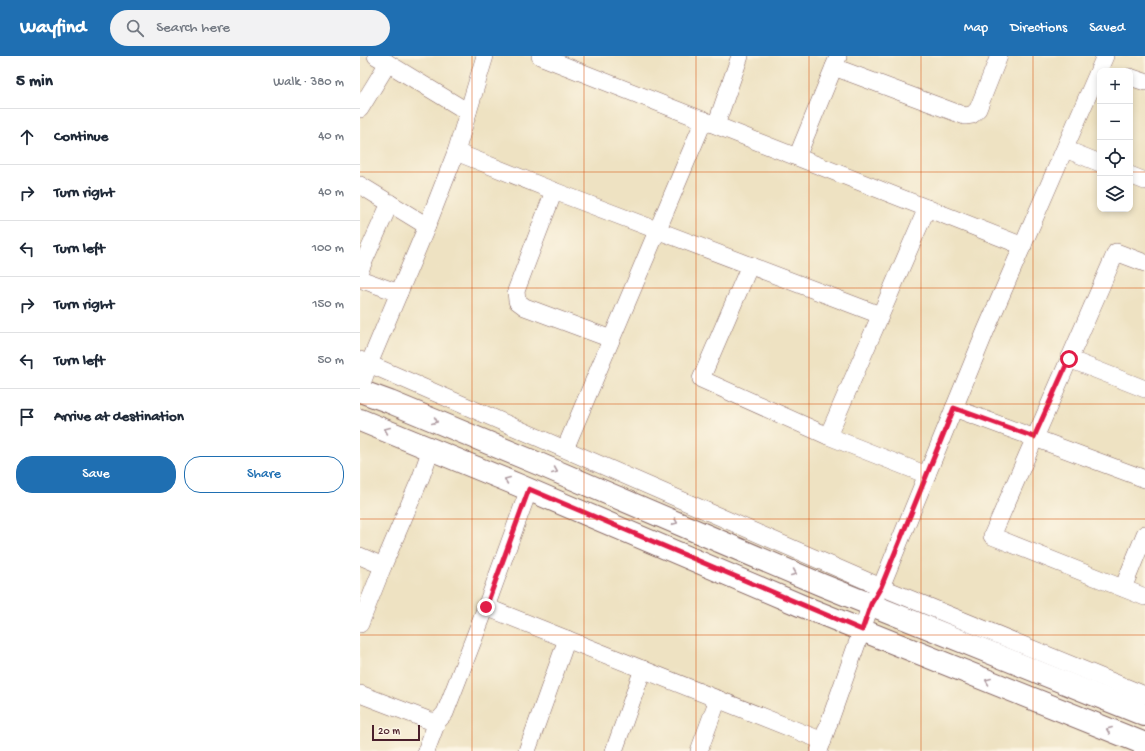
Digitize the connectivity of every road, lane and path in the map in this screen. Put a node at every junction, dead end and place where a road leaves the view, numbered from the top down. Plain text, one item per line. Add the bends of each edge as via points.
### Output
1 (485, 56) edge
2 (540, 56) edge
3 (740, 56) edge
4 (999, 56) edge
5 (382, 60) edge
6 (836, 61) edge
7 (1107, 64) edge
8 (1133, 78) edge
9 (1145, 82) edge
10 (360, 108) edge
11 (468, 112) junction
12 (710, 123) junction
13 (1065, 150) junction
14 (456, 152) junction
15 (797, 157) junction
16 (1097, 162) edge
17 (1132, 176) edge
18 (1145, 181) edge
19 (360, 185) edge
20 (554, 190) junction
21 (390, 203) junction
22 (927, 208) junction
23 (427, 226) junction
24 (658, 230) junction
25 (366, 240) edge
26 (1023, 246) junction
27 (1145, 263) edge
28 (750, 265) junction
29 (360, 270) edge
30 (360, 278) edge
31 (399, 293) junction
32 (880, 315) junction
33 (611, 339) junction
34 (1069, 359) junction
35 (365, 362) edge
36 (360, 390) edge
37 (1145, 390) edge
38 (954, 408) junction
39 (360, 420) edge
40 (828, 436) junction
41 (1034, 437) junction
42 (431, 449) junction
43 (564, 449) junction
44 (927, 475) junction
45 (1145, 479) edge
46 (529, 489) junction
47 (1145, 534) edge
48 (360, 556) edge
49 (383, 566) junction
50 (1123, 588) junction
51 (876, 596) junction
52 (1145, 597) edge
53 (486, 607) junction
54 (360, 624) edge
55 (862, 630) junction
56 (567, 639) junction
57 (643, 669) junction
58 (360, 694) edge
59 (1145, 695) edge
60 (718, 699) junction
61 (1145, 715) edge
62 (438, 722) junction
63 (1145, 744) edge
64 (821, 746) edge
65 (426, 751) edge
66 (527, 751) edge
67 (614, 751) edge
68 (699, 751) edge

1 - 11 street
2 - 12 street
3 - 12 street
4 - 6 street via 978,109 972,115 965,116
5 - 10 street
5 - 11 street
6 - 15 street
7 - 13 street
8 - 9 street
11 - 14 street
12 - 15 street
12 - 24 street
13 - 16 street
13 - 26 street
14 - 20 street
14 - 23 street
15 - 22 street
17 - 18 street
19 - 21 street
20 - 24 street
20 - 33 street via 516,292 517,301 525,307
21 - 23 street
21 - 25 street
22 - 26 street
22 - 32 street
23 - 31 street
24 - 28 street
24 - 33 street
25 - 29 street
26 - 38 street
27 - 34 street via 1116,252
28 - 32 street
28 - 40 street via 701,379
30 - 31 street
31 - 35 street
32 - 40 street
33 - 43 street
34 - 37 street
34 - 41 street
35 - 36 street
35 - 43 street
36 -> 51 street via 822,585
38 - 41 street
38 - 44 street
42 -> 39 street
40 - 44 street
41 - 45 street
41 - 50 street via 992,536
46 -> 42 street
42 - 49 street
43 - 51 street
44 - 51 street
46 - 53 street
46 - 55 street
47 - 50 street
48 - 49 street
49 - 54 street
50 - 52 street
51 - 55 street
51 - 59 street
51 - 61 street
53 - 56 street
53 - 62 street via 445,713
63 -> 55 street
55 - 64 street
56 - 57 street
56 - 66 street
57 - 60 street
57 - 67 street
58 - 62 street
60 - 64 street
60 - 68 street
62 - 65 street

